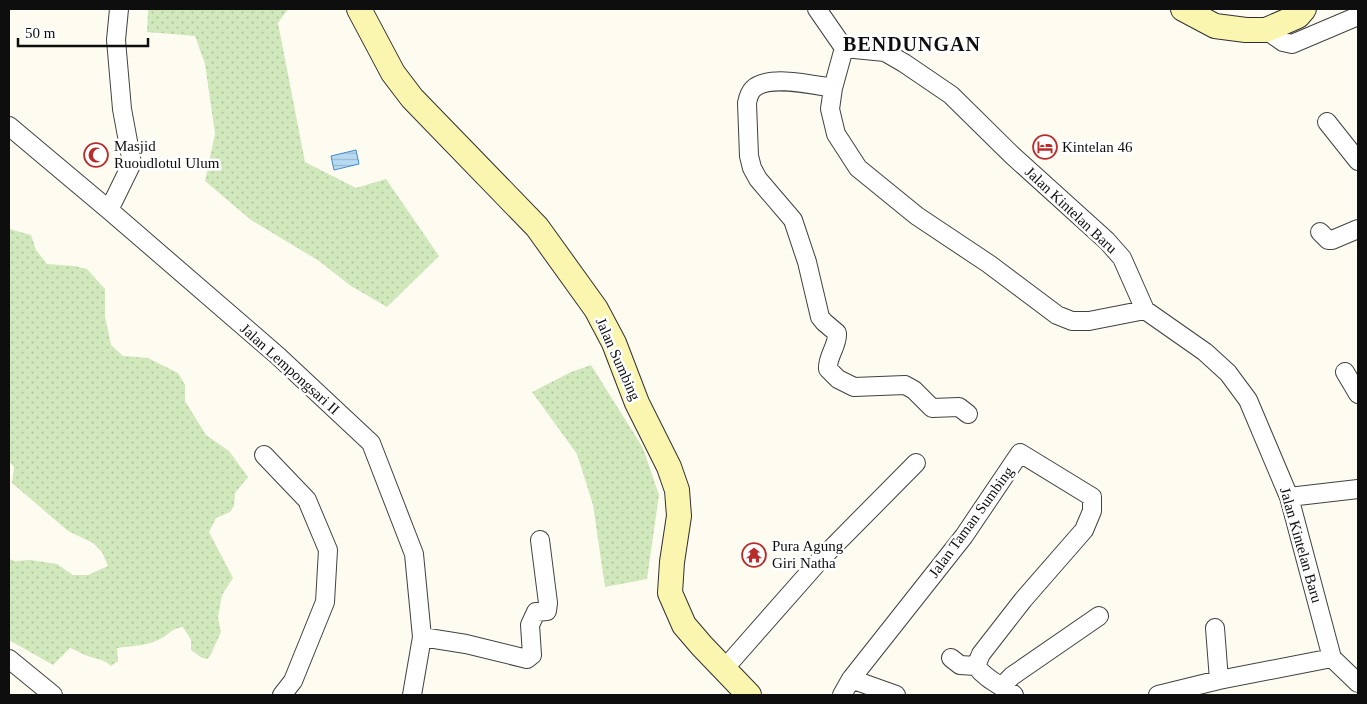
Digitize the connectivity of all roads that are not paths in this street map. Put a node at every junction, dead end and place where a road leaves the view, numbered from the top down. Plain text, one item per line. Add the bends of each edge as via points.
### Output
1 (119, 9) edge
2 (359, 9) edge
3 (817, 9) edge
4 (1183, 9) edge
5 (1304, 9) edge
6 (1358, 16) edge
7 (1266, 30) junction
8 (844, 48) junction
9 (833, 88) junction
10 (1328, 122) dead end
11 (9, 126) edge
12 (1358, 161) edge
13 (109, 210) junction
14 (1358, 230) edge
15 (1320, 232) dead end
16 (1145, 310) junction
17 (1346, 372) dead end
18 (1358, 394) edge
19 (968, 414) dead end
20 (264, 455) dead end
21 (916, 463) dead end
22 (1358, 489) edge
23 (1290, 497) junction
24 (540, 540) dead end
25 (1099, 616) dead end
26 (1215, 628) dead end
27 (422, 637) junction
28 (951, 658) dead end
29 (1332, 658) junction
30 (9, 659) edge
31 (976, 666) junction
32 (725, 668) junction
33 (851, 679) junction
34 (1219, 680) junction
35 (1358, 683) edge
36 (1008, 691) edge
37 (54, 695) edge
38 (282, 695) edge
39 (412, 695) edge
40 (749, 695) edge
41 (842, 695) edge
42 (896, 695) edge
43 (1158, 695) edge

1 - 13 street via 116,40 122,109 132,163
2 - 32 street, Jalan Sumbing via 393,73 412,98 538,227 596,309 614,343 677,490 679,516 670,593 684,624
3 - 8 street
4 - 7 street via 1215,26
5 - 7 street via 1298,16
6 - 7 street via 1292,44 1283,42
8 - 9 street
8 - 16 street, Jalan Kintelan Baru via 884,52 904,62 950,95 1107,241 1122,258
9 - 16 street via 830,109 836,134 852,160 917,216 1057,315 1089,321
9 - 19 street via 781,81 762,83 754,88 747,103 752,168 793,220 820,317 837,333 838,340 828,370 854,388 905,385 932,408 959,407
10 - 12 street
11 - 13 street, Jalan Lempongsari II
13 - 27 street, Jalan Lempongsari II via 278,356 371,443 414,554
14 - 15 street via 1332,240
16 - 23 street, Jalan Kintelan Baru via 1205,352 1228,373 1248,400
17 - 18 street
20 - 38 street via 307,500 328,550 325,602 293,681
21 - 32 street via 821,559
22 - 23 street
23 - 29 street, Jalan Kintelan Baru
24 - 27 street via 548,602 547,611 536,612 530,625 532,655 526,659
25 - 36 street via 1012,676
26 - 34 street
27 - 39 street, Jalan Lempongsari II
28 - 31 street via 960,664
29 - 34 street
29 - 35 street
30 - 37 street
31 - 33 street, Jalan Taman Sumbing via 981,654 1023,600 1084,530 1092,512 1092,497 1020,454 964,536
31 - 36 street via 988,679
32 - 40 street, Jalan Sumbing
33 - 41 street, Jalan Taman Sumbing
33 - 42 street
34 - 43 street

